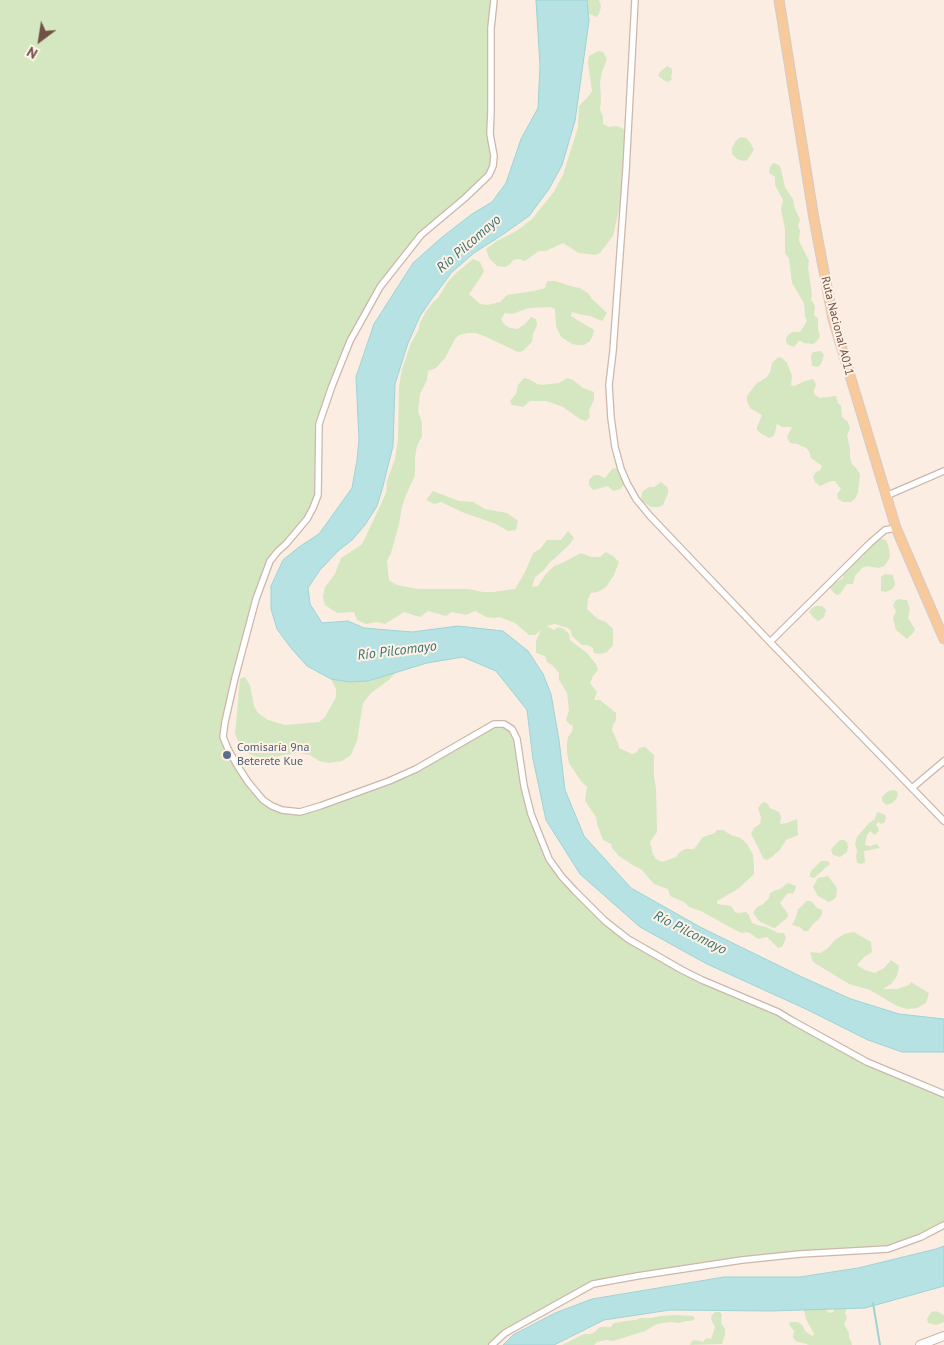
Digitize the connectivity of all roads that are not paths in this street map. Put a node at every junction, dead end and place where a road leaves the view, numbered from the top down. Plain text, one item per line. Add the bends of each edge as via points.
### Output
1 (494, 0) edge
2 (635, 0) edge
3 (779, 0) edge
4 (944, 471) edge
5 (886, 496) junction
6 (896, 528) junction
7 (944, 639) edge
8 (770, 642) junction
9 (944, 761) edge
10 (912, 788) junction
11 (944, 821) edge
12 (944, 1094) edge
13 (944, 1225) edge
14 (944, 1336) edge
15 (492, 1345) edge
16 (920, 1345) edge

1 - 12 street via 490,134 493,166 489,175 421,235 380,287 350,341 319,424 318,495 307,519 270,561 256,599 224,722 223,737 236,765 263,800 282,810 300,812 389,781 494,724 504,724 512,729 517,739 531,814 549,859 574,891 605,921 628,939 682,970 778,1012 867,1062
2 - 8 street via 610,385 615,447 621,470 636,499
3 - 5 main road, Ruta Nacional A011 via 833,319
4 - 5 street
5 - 6 main road, Ruta Nacional A011
6 - 7 main road, Ruta Nacional A011
6 - 8 street via 884,530
8 - 10 street
9 - 10 street
10 - 11 street
13 - 15 street via 888,1249 742,1260 593,1284 505,1333
14 - 16 street

